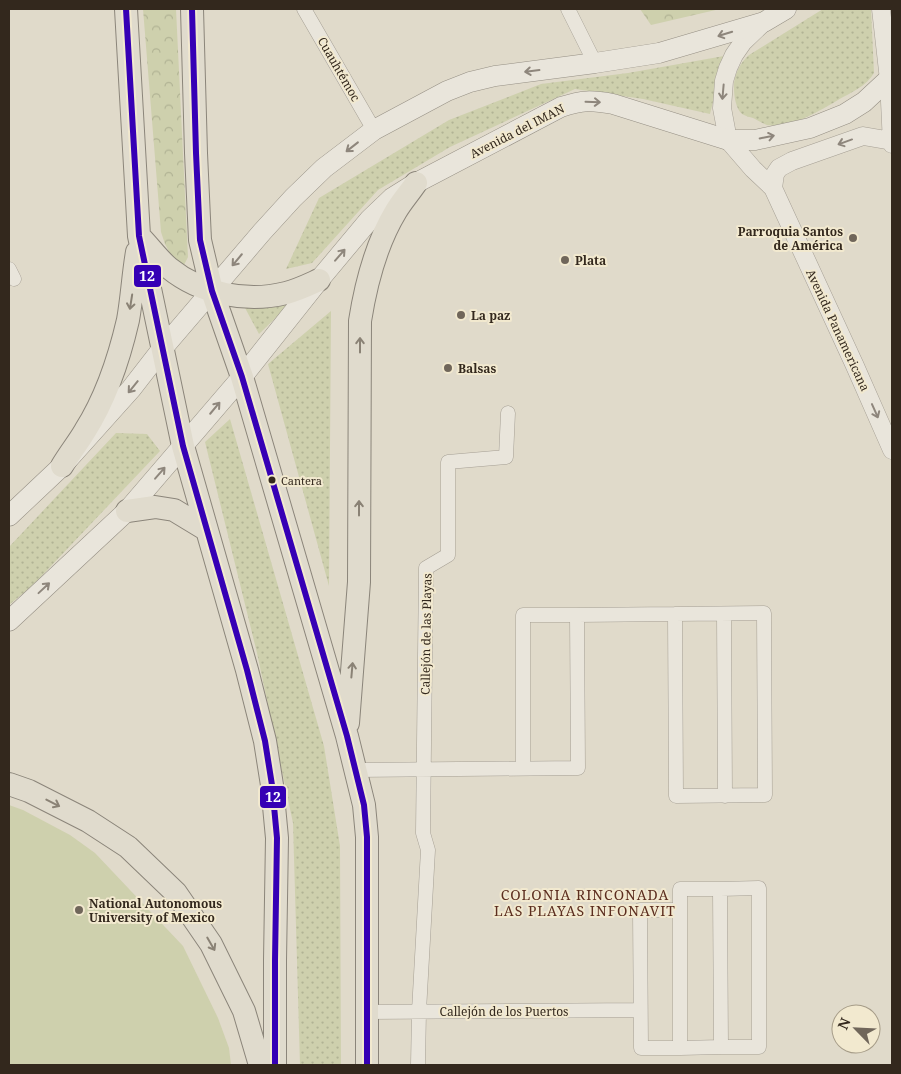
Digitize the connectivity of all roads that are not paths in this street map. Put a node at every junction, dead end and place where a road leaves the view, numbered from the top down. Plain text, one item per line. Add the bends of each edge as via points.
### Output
1 (126, 9) edge
2 (192, 9) edge
3 (304, 9) edge
4 (568, 9) edge
5 (786, 9) edge
6 (882, 9) edge
7 (764, 22) junction
8 (595, 63) junction
9 (891, 78) edge
10 (374, 130) junction
11 (728, 140) junction
12 (892, 143) edge
13 (416, 183) junction
14 (773, 188) junction
15 (139, 236) junction
16 (319, 280) junction
17 (212, 290) junction
18 (162, 349) junction
19 (242, 377) junction
20 (508, 413) dead end
21 (183, 446) junction
22 (892, 450) edge
23 (62, 466) junction
24 (127, 511) junction
25 (9, 516) edge
26 (208, 530) junction
27 (675, 614) junction
28 (724, 614) junction
29 (577, 615) junction
30 (9, 621) edge
31 (347, 736) junction
32 (523, 768) junction
33 (423, 769) junction
34 (356, 770) junction
35 (9, 784) edge
36 (725, 796) junction
37 (720, 889) junction
38 (680, 910) junction
39 (640, 1010) junction
40 (367, 1012) junction
41 (420, 1012) junction
42 (680, 1048) junction
43 (721, 1048) junction
44 (260, 1065) edge
45 (275, 1065) edge
46 (367, 1065) edge
47 (418, 1065) edge

1 - 15 main road
2 - 17 main road via 200,240
3 - 10 street, Cuauhtémoc
4 - 8 street
5 - 7 main road
6 - 9 street
7 -> 8 main road via 659,53
7 -> 11 street via 734,55 724,80 722,108
8 -> 10 main road via 470,82
11 -> 9 main road, Avenida del IMAN via 756,140 810,128 845,114
9 - 12 street
10 -> 17 main road via 324,168 293,198
13 -> 11 main road, Avenida del IMAN via 561,107 578,102 613,104
11 - 14 street, Avenida Panamericana
12 -> 14 street via 863,136 792,161 779,168
16 -> 13 main road, Avenida del IMAN via 370,219 392,198
31 -> 13 main road via 359,582 360,321 368,280 384,235
14 -> 22 street, Avenida Panamericana
15 - 17 main road via 170,268
15 - 18 main road
15 -> 23 main road via 122,345 100,402
16 - 17 main road via 270,296 235,296
16 - 19 main road, Avenida del IMAN
17 - 18 main road
17 - 19 main road
18 - 21 main road
18 -> 23 main road via 131,390
21 -> 19 main road, Avenida del IMAN
19 - 31 main road
20 - 33 street, Callejón de las Playas via 506,457 448,462 448,555 426,568
24 -> 21 main road, Avenida del IMAN
21 - 26 main road
23 - 25 main road
24 - 26 main road via 155,507 174,510
30 -> 24 main road, Avenida del IMAN
26 - 45 main road via 263,732 272,784 278,838
27 - 28 street
27 - 29 street
27 - 36 street via 676,796
28 - 36 street
28 - 36 street via 764,613 765,795
29 - 32 street via 523,615
29 - 32 street via 578,768
31 - 34 main road
32 - 33 street
33 - 34 street
33 - 41 street, Callejón de las Playas via 423,833 428,850
34 - 40 main road via 367,837
35 -> 44 main road via 88,821 128,847 176,893 211,944 244,1011
37 - 38 street via 680,889
37 - 43 street
37 - 43 street via 759,888 760,1047
38 - 39 street via 640,910
38 - 42 street
39 - 41 street, Callejón de los Puertos
39 - 42 street via 641,1048
40 - 41 street, Callejón de los Puertos
40 - 46 main road
41 - 47 street, Callejón de las Playas
42 - 43 street

